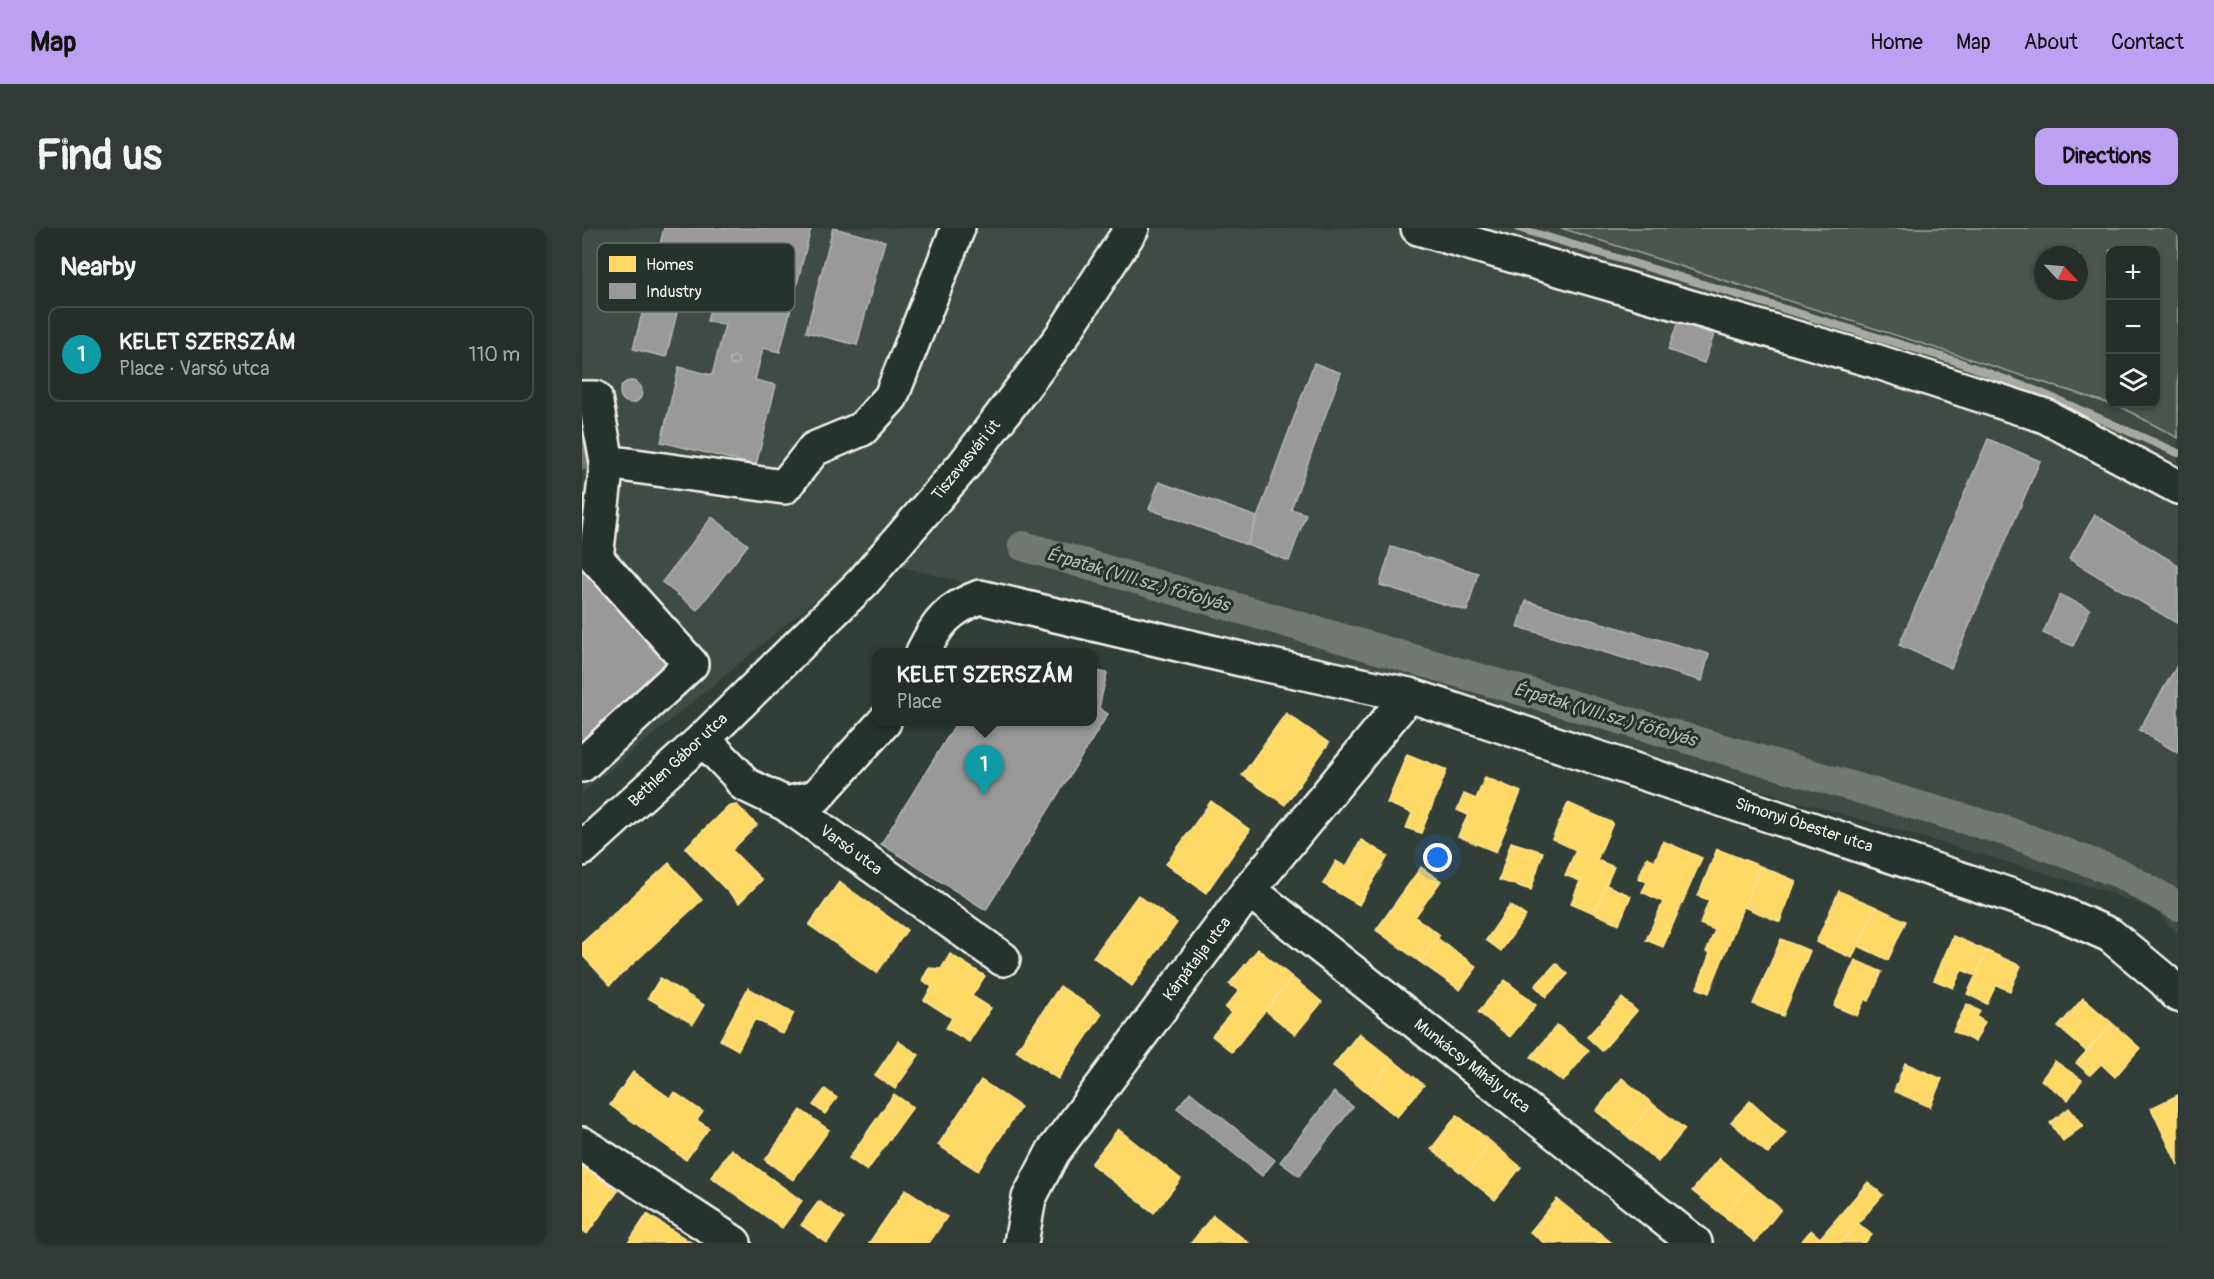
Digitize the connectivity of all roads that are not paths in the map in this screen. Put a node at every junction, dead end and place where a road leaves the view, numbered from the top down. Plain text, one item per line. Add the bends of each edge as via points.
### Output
1 (958, 228) edge
2 (1132, 228) edge
3 (1418, 228) edge
4 (582, 398) edge
5 (607, 462) junction
6 (2178, 487) edge
7 (591, 528) edge
8 (925, 648) edge
9 (774, 671) joint
10 (1409, 695) junction
11 (880, 726) edge
12 (703, 739) junction
13 (582, 765) edge
14 (786, 804) junction
15 (582, 849) edge
16 (1249, 890) junction
17 (1003, 959) dead end
18 (2178, 995) edge
19 (582, 1144) edge
20 (734, 1243) edge
21 (1021, 1243) edge
22 (1695, 1243) edge

1 - 5 street via 891,397 862,429 814,449 784,487
2 - 9 street, Tiszavasvári út via 1062,336 964,465 863,582
3 - 6 street via 1875,361 2045,416
4 - 5 street via 595,398
5 - 7 street
7 - 13 street via 596,558 691,664
8 - 10 street, Simonyi Óbester utca via 937,626 959,604 980,597
9 - 12 street, Bethlen Gábor utca
10 - 16 street, Kárpátalja utca
10 - 18 street, Simonyi Óbester utca via 2051,909 2110,935
11 - 14 street via 816,797
12 - 14 street, Varsó utca via 744,784
12 - 15 street, Bethlen Gábor utca
14 - 17 street, Varsó utca
16 - 21 street, Kárpátalja utca via 1053,1152 1029,1198
16 - 22 street, Munkácsy Mihály utca
19 - 20 street

